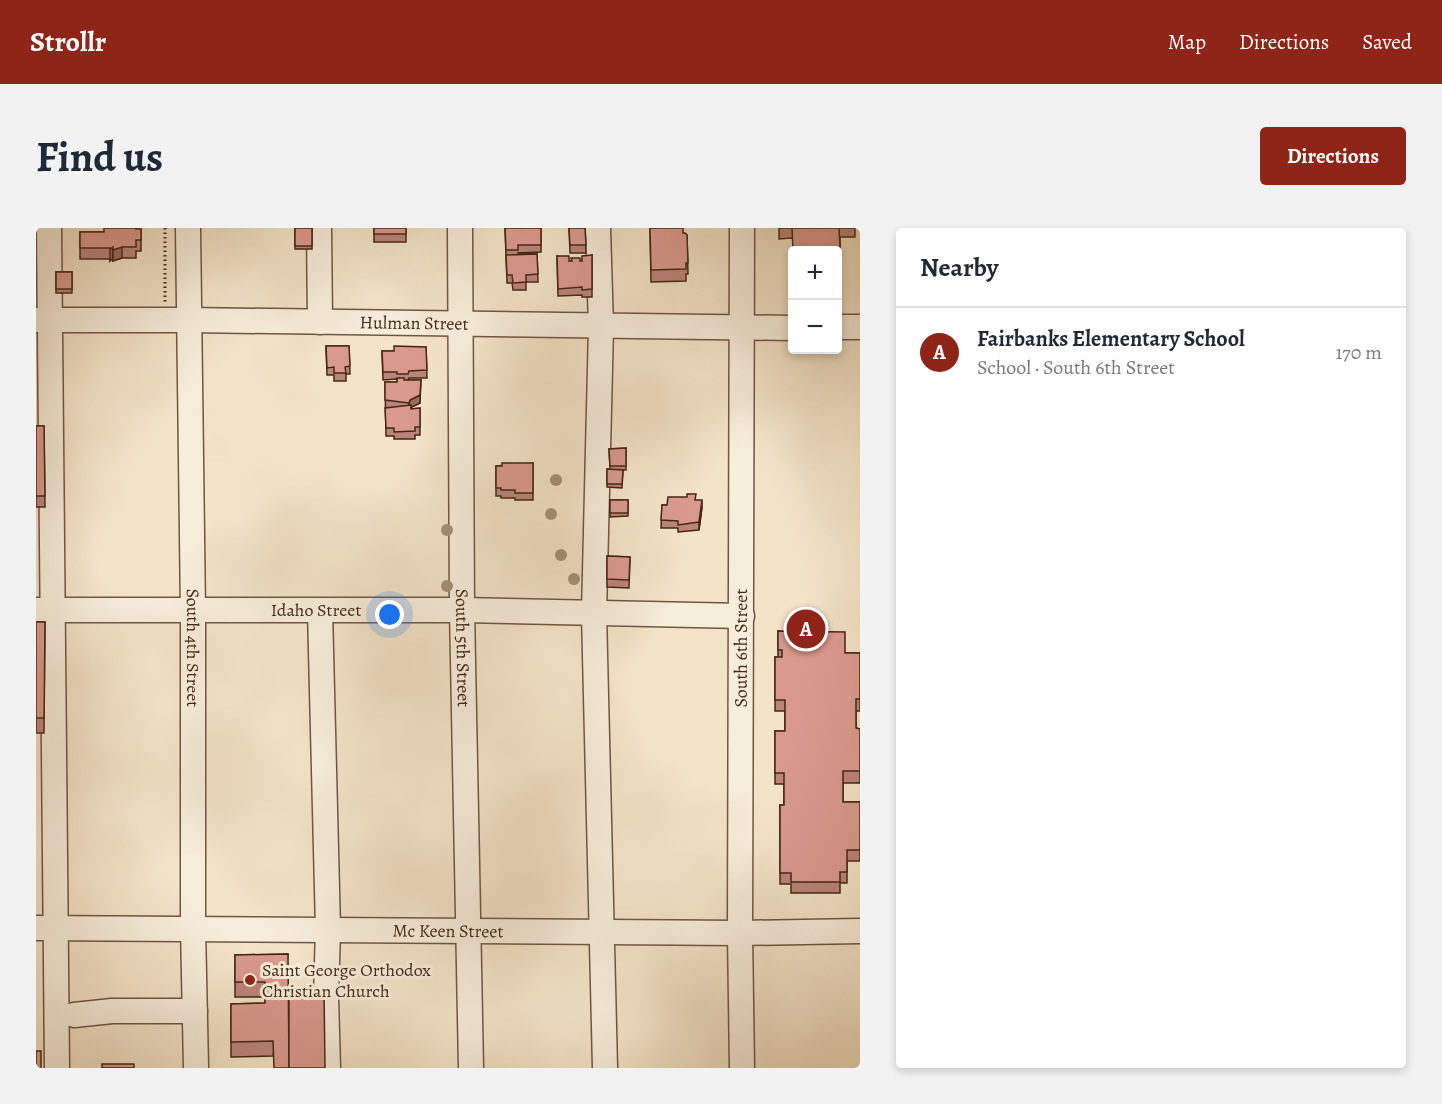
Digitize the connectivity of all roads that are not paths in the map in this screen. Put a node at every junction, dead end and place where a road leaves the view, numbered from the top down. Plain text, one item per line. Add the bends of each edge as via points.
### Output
1 (49, 228) edge
2 (188, 228) edge
3 (320, 228) edge
4 (460, 228) edge
5 (598, 228) edge
6 (742, 228) edge
7 (43, 320) edge
8 (188, 320) junction
9 (320, 322) junction
10 (461, 325) junction
11 (601, 327) junction
12 (842, 327) edge
13 (860, 327) edge
14 (743, 328) junction
15 (788, 328) edge
16 (45, 610) edge
17 (462, 610) junction
18 (320, 611) junction
19 (193, 612) junction
20 (594, 613) junction
21 (742, 616) junction
22 (45, 928) edge
23 (193, 928) junction
24 (328, 929) junction
25 (468, 931) junction
26 (860, 931) edge
27 (602, 932) junction
28 (740, 933) junction
29 (195, 1011) junction
30 (74, 1015) dead end
31 (46, 1032) edge
32 (57, 1068) edge
33 (196, 1068) edge
34 (328, 1068) edge
35 (471, 1068) edge
36 (605, 1068) edge
37 (742, 1068) edge

1 - 7 street
2 - 8 street, South 4th Street
3 - 9 street
4 - 10 street, South 5th Street
5 - 11 street
6 - 14 street, South 6th Street
7 - 8 street, Hulman Street
7 - 16 street
8 - 9 street, Hulman Street
8 - 19 street, South 4th Street
9 - 10 street, Hulman Street
10 - 11 street, Hulman Street
10 - 17 street, South 5th Street
11 - 14 street, Hulman Street
11 - 20 street
12 - 13 street
14 - 15 street, Hulman Street
14 - 21 street, South 6th Street
16 - 19 street, Idaho Street
16 - 22 street
17 - 18 street, Idaho Street
17 - 20 street, Idaho Street
17 - 25 street, South 5th Street
18 - 19 street, Idaho Street
18 - 24 street
19 - 23 street, South 4th Street
20 - 21 street, Idaho Street
20 - 27 street
21 - 28 street, South 6th Street
22 - 23 street, Mc Keen Street
22 - 31 street
23 - 24 street, Mc Keen Street
23 - 29 street, South 4th Street
24 - 25 street, Mc Keen Street
24 - 34 street
25 - 27 street, Mc Keen Street
25 - 35 street, South 5th Street
26 - 28 street, Mc Keen Street
27 - 28 street, Mc Keen Street
27 - 36 street
28 - 37 street, South 6th Street
29 - 30 street
29 - 33 street, South 4th Street
31 - 32 street

